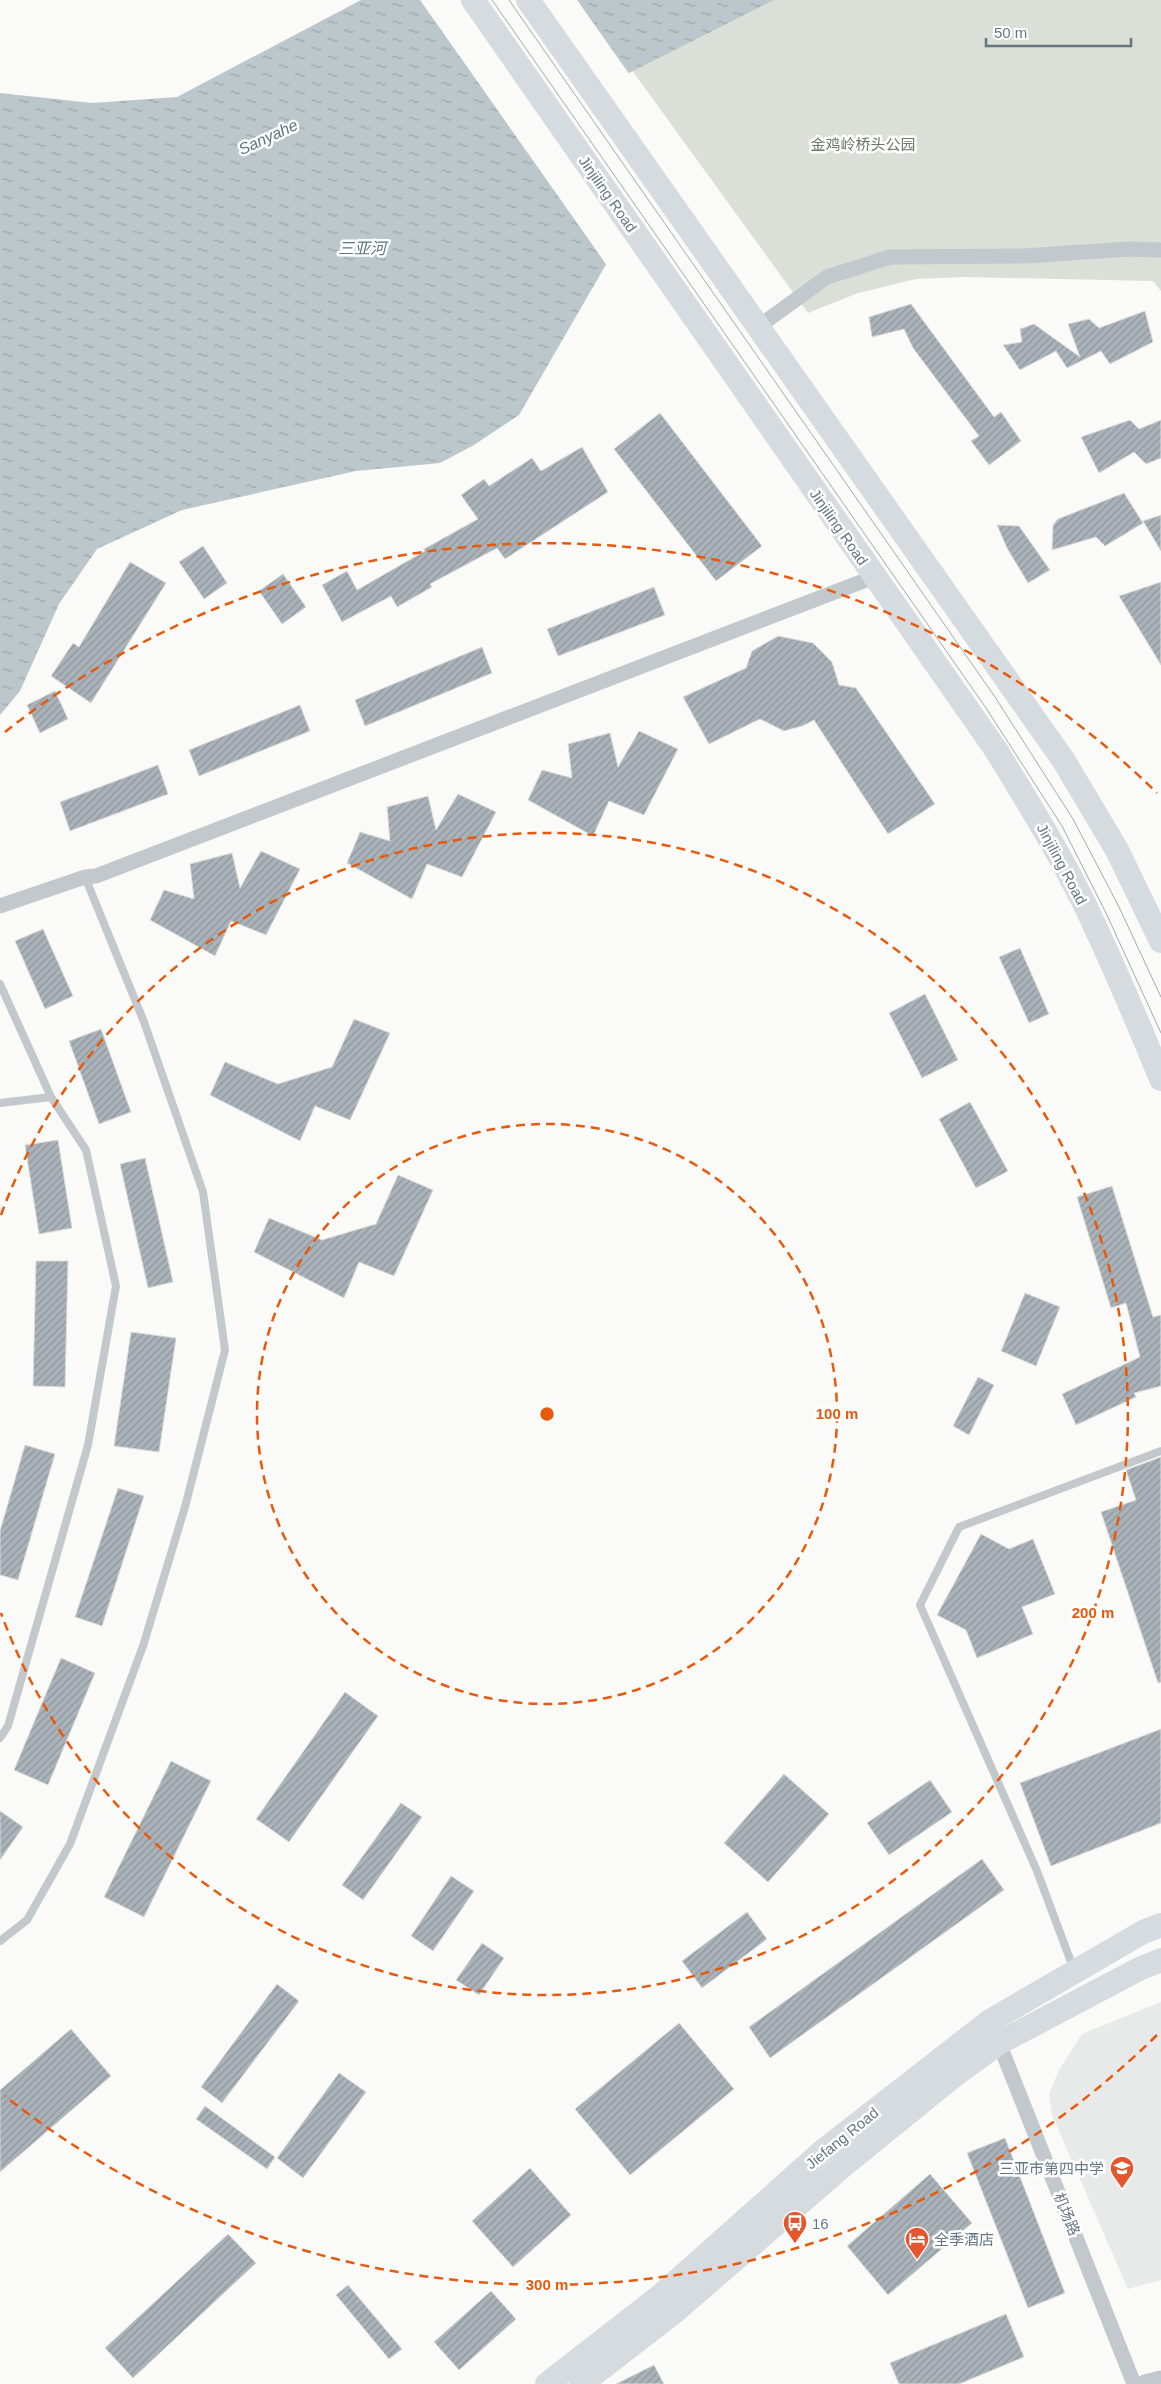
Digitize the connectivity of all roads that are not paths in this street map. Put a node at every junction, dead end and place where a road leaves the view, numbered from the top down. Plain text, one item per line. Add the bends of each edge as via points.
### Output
1 (473, 0) edge
2 (528, 0) edge
3 (1161, 250) edge
4 (758, 327) junction
5 (874, 577) junction
6 (85, 876) junction
7 (0, 906) edge
8 (1161, 941) edge
9 (0, 984) edge
10 (1161, 1079) edge
11 (51, 1097) junction
12 (0, 1103) edge
13 (1161, 1451) edge
14 (0, 1738) edge
15 (1161, 1925) edge
16 (0, 1941) edge
17 (1161, 1960) edge
18 (1074, 1972) junction
19 (999, 2043) junction
20 (1161, 2380) edge
21 (546, 2384) edge
22 (581, 2384) edge
23 (1134, 2384) edge
24 (1145, 2384) edge

1 - 5 main road, Jinjiling Road
2 - 4 main road
3 - 4 street via 890,258 827,276
4 - 8 main road via 1064,761 1117,850
5 - 6 street via 96,876
5 - 10 main road, Jinjiling Road via 996,750 1039,821 1084,904
6 - 7 street
6 - 16 lane via 144,1022 203,1192 225,1350 185,1507 143,1646 70,1844 27,1920
9 - 11 lane
11 - 12 lane
11 - 14 lane via 86,1150 116,1286 88,1445 8,1726
13 - 18 lane via 958,1528 920,1605 1037,1871
15 - 18 main road, Jiefang Road
17 - 19 main road, Jiefang Road
18 - 21 main road, Jiefang Road via 983,2027 823,2151 659,2297
19 - 22 main road, Jiefang Road via 956,2074 673,2313
19 - 23 street, 机场路
20 - 24 street

